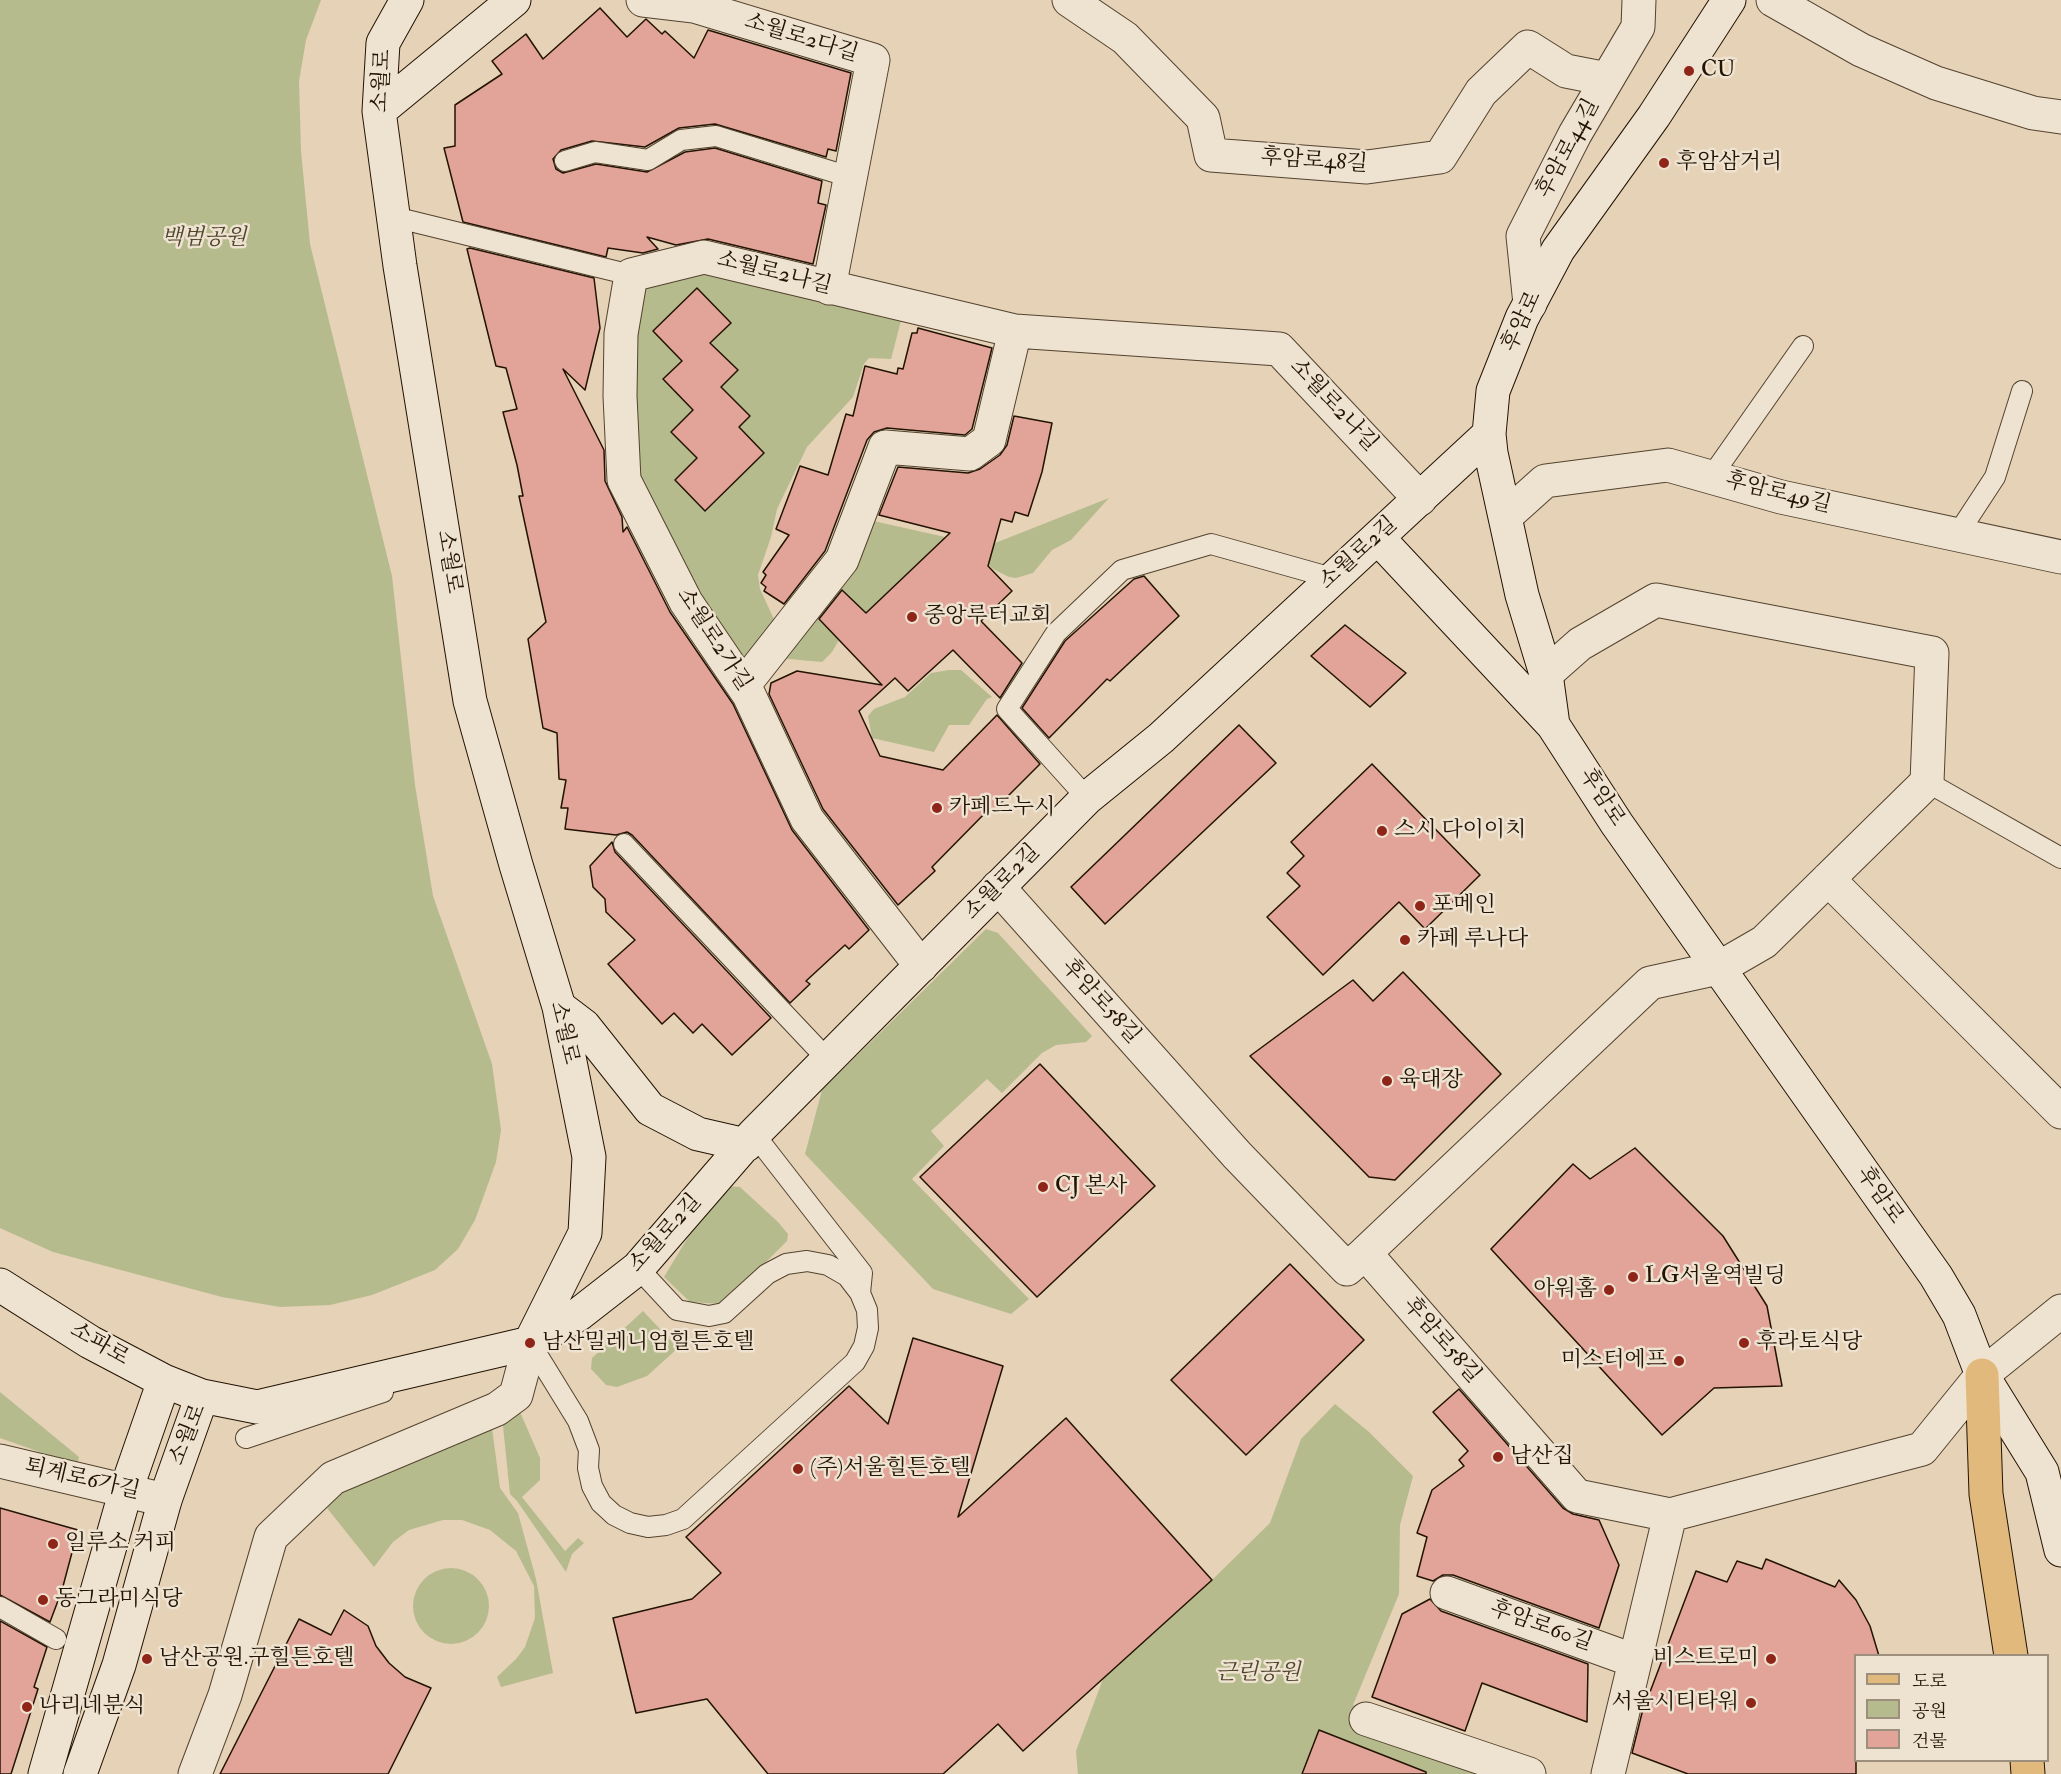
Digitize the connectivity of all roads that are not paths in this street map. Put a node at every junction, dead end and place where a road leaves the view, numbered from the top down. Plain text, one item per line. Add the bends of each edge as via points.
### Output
1 (407, 0) edge
2 (643, 0) edge
3 (1069, 0) edge
4 (1639, 0) edge
5 (1729, 0) edge
6 (1773, 0) edge
7 (499, 3) edge
8 (1607, 79) junction
9 (379, 111) junction
10 (2061, 117) edge
11 (565, 161) dead end
12 (850, 177) junction
13 (394, 217) junction
14 (631, 275) junction
15 (829, 288) junction
16 (1530, 304) junction
17 (1015, 331) junction
18 (1803, 346) dead end
19 (2022, 391) dead end
20 (1489, 434) junction
21 (1711, 477) junction
22 (1420, 499) junction
23 (1506, 516) junction
24 (1957, 535) junction
25 (1378, 538) junction
26 (2061, 557) edge
27 (1332, 578) junction
28 (1546, 675) junction
29 (742, 686) junction
30 (1554, 725) junction
31 (1927, 782) junction
32 (1087, 798) junction
33 (624, 844) dead end
34 (2061, 858) edge
35 (1828, 879) junction
36 (998, 888) junction
37 (921, 966) junction
38 (1719, 968) junction
39 (559, 1007) junction
40 (828, 1060) junction
41 (2061, 1112) edge
42 (750, 1139) junction
43 (1365, 1253) junction
44 (638, 1268) junction
45 (0, 1285) edge
46 (860, 1293) junction
47 (2061, 1311) edge
48 (530, 1343) junction
49 (1982, 1375) junction
50 (164, 1381) junction
51 (202, 1396) junction
52 (257, 1407) junction
53 (0, 1461) edge
54 (126, 1490) junction
55 (165, 1500) junction
56 (1670, 1515) junction
57 (2061, 1550) edge
58 (1446, 1593) dead end
59 (0, 1607) edge
60 (56, 1639) dead end
61 (2011, 1654) edge
62 (1635, 1661) junction
63 (1366, 1719) dead end
64 (45, 1774) edge
65 (80, 1774) edge
66 (195, 1774) edge
67 (1529, 1774) edge
68 (1608, 1774) edge

1 - 9 street, 소월로 via 383,43
2 - 12 street, 소월로2다길 via 694,6 873,60
3 - 8 street, 후암로48길 via 1125,38 1203,118 1211,155 1367,167 1440,157 1481,92 1528,47 1566,71
4 - 8 street, 후암로44길 via 1638,27
5 - 16 street, 후암로 via 1654,116 1558,250
6 - 10 street via 1861,50 1936,83 2033,113
7 - 9 street
8 - 16 street, 후암로44길 via 1523,236
9 - 13 street, 소월로
11 - 12 lane via 595,152 648,160 681,140 716,136
12 - 15 street, 소월로2다길
13 - 14 lane, 소월로2나길
13 - 39 street, 소월로 via 470,701
14 - 15 street, 소월로2나길 via 704,257
14 - 29 street, 소월로2가길 via 621,334 624,480 686,602
15 - 17 street, 소월로2나길
16 - 20 street, 후암로 via 1493,391
17 - 22 street, 소월로2나길 via 1279,349
17 - 29 street via 989,440 970,454 885,447 842,560
18 - 21 lane
19 - 24 lane via 1995,477
20 - 22 street, 소월로2길
20 - 23 street, 후암로
21 - 23 street, 후암로49길 via 1668,465 1545,481
21 - 24 street, 후암로49길 via 1781,497
22 - 25 street, 소월로2길
23 - 28 street, 후암로 via 1522,595
24 - 26 street, 후암로49길
25 - 27 street, 소월로2길
25 - 30 street
27 - 32 street, 소월로2길 via 1161,738
27 - 32 lane via 1211,544 1122,570 1056,633 1007,709
28 - 30 street, 후암로
28 - 31 street via 1580,644 1656,600 1932,653
29 - 37 street, 소월로2가길 via 807,819
30 - 38 street, 후암로 via 1617,824
31 - 34 lane
31 - 35 street
32 - 36 street, 소월로2길
33 - 40 lane
35 - 38 street via 1764,942
35 - 41 street
36 - 37 street, 소월로2길
36 - 43 street, 후암로58길 via 1237,1155 1347,1269
37 - 40 street, 소월로2길
38 - 43 street via 1650,983
38 - 49 street, 후암로 via 1936,1276 1959,1315
39 - 42 street via 585,1026 650,1109 698,1134
39 - 48 street, 소월로 via 589,1157 585,1233
40 - 42 street, 소월로2길
42 - 44 street, 소월로2길
42 - 46 lane via 862,1273
43 - 56 street, 후암로58길 via 1577,1496
44 - 46 lane via 677,1310 709,1316 724,1313 767,1274 786,1264 807,1261 828,1265 847,1276
44 - 48 street, 소월로2길 via 579,1314
45 - 50 street, 소파로 via 90,1342
46 - 48 lane via 867,1310 868,1328 855,1362 683,1519 666,1526 630,1523 608,1509 592,1486 589,1450 578,1421
47 - 49 street, 후암로58길
48 - 52 street, 소월로
48 - 52 lane via 246,1438
48 - 66 street via 516,1395 497,1409 333,1478 271,1537 225,1695
49 - 56 street, 후암로58길 via 1922,1449
49 - 57 street, 후암로 via 2042,1472
49 - 61 main road via 1986,1494
50 - 51 street, 소파로
50 - 54 street, 소월로
51 - 52 street, 소월로
51 - 55 street, 소월로
53 - 54 street, 퇴계로6가길
54 - 55 street, 퇴계로6가길
54 - 64 street, 소월로
55 - 65 street, 소월로 via 119,1665
56 - 62 street
58 - 62 street, 후암로60길
59 - 60 lane
62 - 68 street
63 - 67 street

